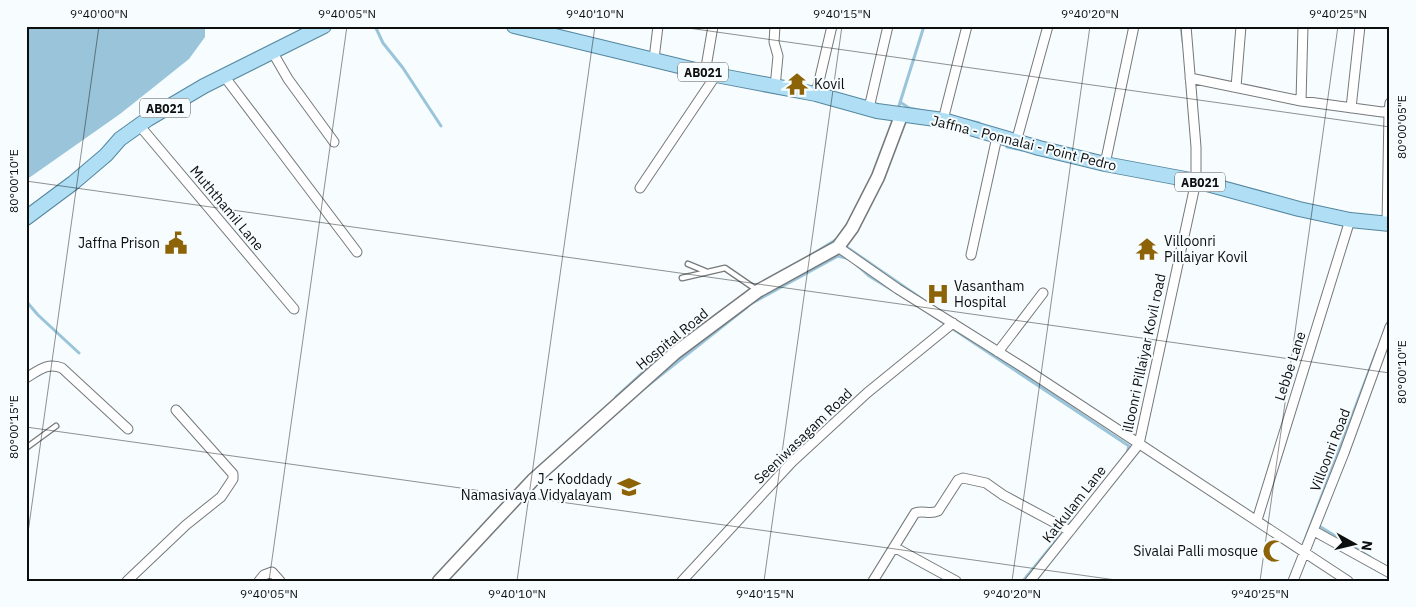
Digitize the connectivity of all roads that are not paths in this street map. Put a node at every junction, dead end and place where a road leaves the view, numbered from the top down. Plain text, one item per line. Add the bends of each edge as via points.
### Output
1 (324, 26) edge
2 (514, 26) edge
3 (658, 26) edge
4 (713, 26) edge
5 (775, 26) edge
6 (832, 26) edge
7 (888, 26) edge
8 (967, 26) edge
9 (1048, 26) edge
10 (1134, 26) edge
11 (1186, 26) edge
12 (1240, 26) edge
13 (1303, 26) edge
14 (1360, 26) edge
15 (273, 53) junction
16 (654, 59) junction
17 (710, 74) junction
18 (224, 76) junction
19 (1190, 78) junction
20 (775, 87) junction
21 (1236, 87) junction
22 (816, 94) junction
23 (1301, 101) junction
24 (1390, 103) edge
25 (869, 108) junction
26 (1351, 108) junction
27 (1389, 111) edge
28 (901, 116) junction
29 (943, 120) junction
30 (140, 125) junction
31 (1006, 140) junction
32 (334, 142) dead end
33 (1105, 164) junction
34 (1196, 181) junction
35 (640, 188) dead end
36 (26, 218) edge
37 (1350, 220) junction
38 (1388, 224) edge
39 (838, 247) junction
40 (357, 252) dead end
41 (970, 255) dead end
42 (688, 264) dead end
43 (706, 271) junction
44 (682, 278) dead end
45 (758, 291) junction
46 (1044, 293) dead end
47 (294, 309) dead end
48 (953, 323) junction
49 (1390, 327) edge
50 (998, 352) junction
51 (26, 378) edge
52 (176, 410) dead end
53 (56, 426) dead end
54 (128, 429) dead end
55 (1139, 444) junction
56 (26, 448) edge
57 (1257, 520) junction
58 (1070, 531) junction
59 (1314, 531) junction
60 (894, 547) junction
61 (1304, 552) junction
62 (1390, 573) edge
63 (126, 581) edge
64 (259, 581) edge
65 (280, 581) edge
66 (439, 581) edge
67 (682, 581) edge
68 (873, 581) edge
69 (956, 581) edge
70 (1030, 581) edge
71 (1293, 581) edge
72 (1348, 581) edge

1 - 15 main road, AB021
2 - 16 main road, Jaffna - Ponnalai - Point Pedro / AB021
3 - 16 street
4 - 17 street
5 - 20 street via 774,42 778,56
6 - 22 street
7 - 25 street
8 - 29 street
9 - 31 street
10 - 33 street
11 - 19 street, illoonri Pillaiyar Kovil road
12 - 21 street
13 - 23 street
14 - 26 street
15 - 18 main road, AB021
15 - 32 street
16 - 17 main road, Jaffna - Ponnalai - Point Pedro / AB021
17 - 20 main road, Jaffna - Ponnalai - Point Pedro / AB021
17 - 35 street
18 - 30 main road, AB021
18 - 40 street
19 - 21 street
19 - 34 street, illoonri Pillaiyar Kovil road
20 - 22 main road, Jaffna - Ponnalai - Point Pedro / AB021
21 - 23 street
22 - 25 main road, Jaffna - Ponnalai - Point Pedro / AB021
23 - 26 street
24 - 27 street
25 - 28 main road, Jaffna - Ponnalai - Point Pedro / AB021
26 - 27 street
27 - 38 street
28 - 29 main road, Jaffna - Ponnalai - Point Pedro / AB021
28 - 39 street, Hospital Road via 878,178 852,228
29 - 31 main road, Jaffna - Ponnalai - Point Pedro / AB021
30 - 36 main road, AB021 via 120,139 73,183
30 - 47 street, Muththamil Lane
31 - 33 main road, Jaffna - Ponnalai - Point Pedro / AB021
31 - 41 street
33 - 34 main road, Jaffna - Ponnalai - Point Pedro / AB021
34 - 37 main road, Jaffna - Ponnalai - Point Pedro / AB021
34 - 55 street, illoonri Pillaiyar Kovil road
37 - 38 main road, Jaffna - Ponnalai - Point Pedro / AB021
37 - 57 street, Lebbe Lane
39 - 45 street, Hospital Road
39 - 48 street
42 - 43 lane
43 - 44 lane
43 - 45 lane via 725,268
45 - 66 street, Hospital Road via 675,353 600,417 533,480
46 - 50 street
48 - 50 street
48 - 67 street, Seeniwasagam Road via 792,462
49 - 59 street, Villoonri Road
50 - 55 street
51 - 54 street via 46,366 62,368
52 - 63 street via 234,476 221,497
53 - 56 lane
55 - 57 street
55 - 58 street, Katkulam Lane
57 - 61 street
58 - 60 street via 986,483 963,478 958,480 938,511 915,512
58 - 70 street, Katkulam Lane
59 - 61 street, Villoonri Road
59 - 62 street
60 - 68 street
60 - 69 street
61 - 71 street, Villoonri Road
61 - 72 street
64 - 65 street via 272,572

